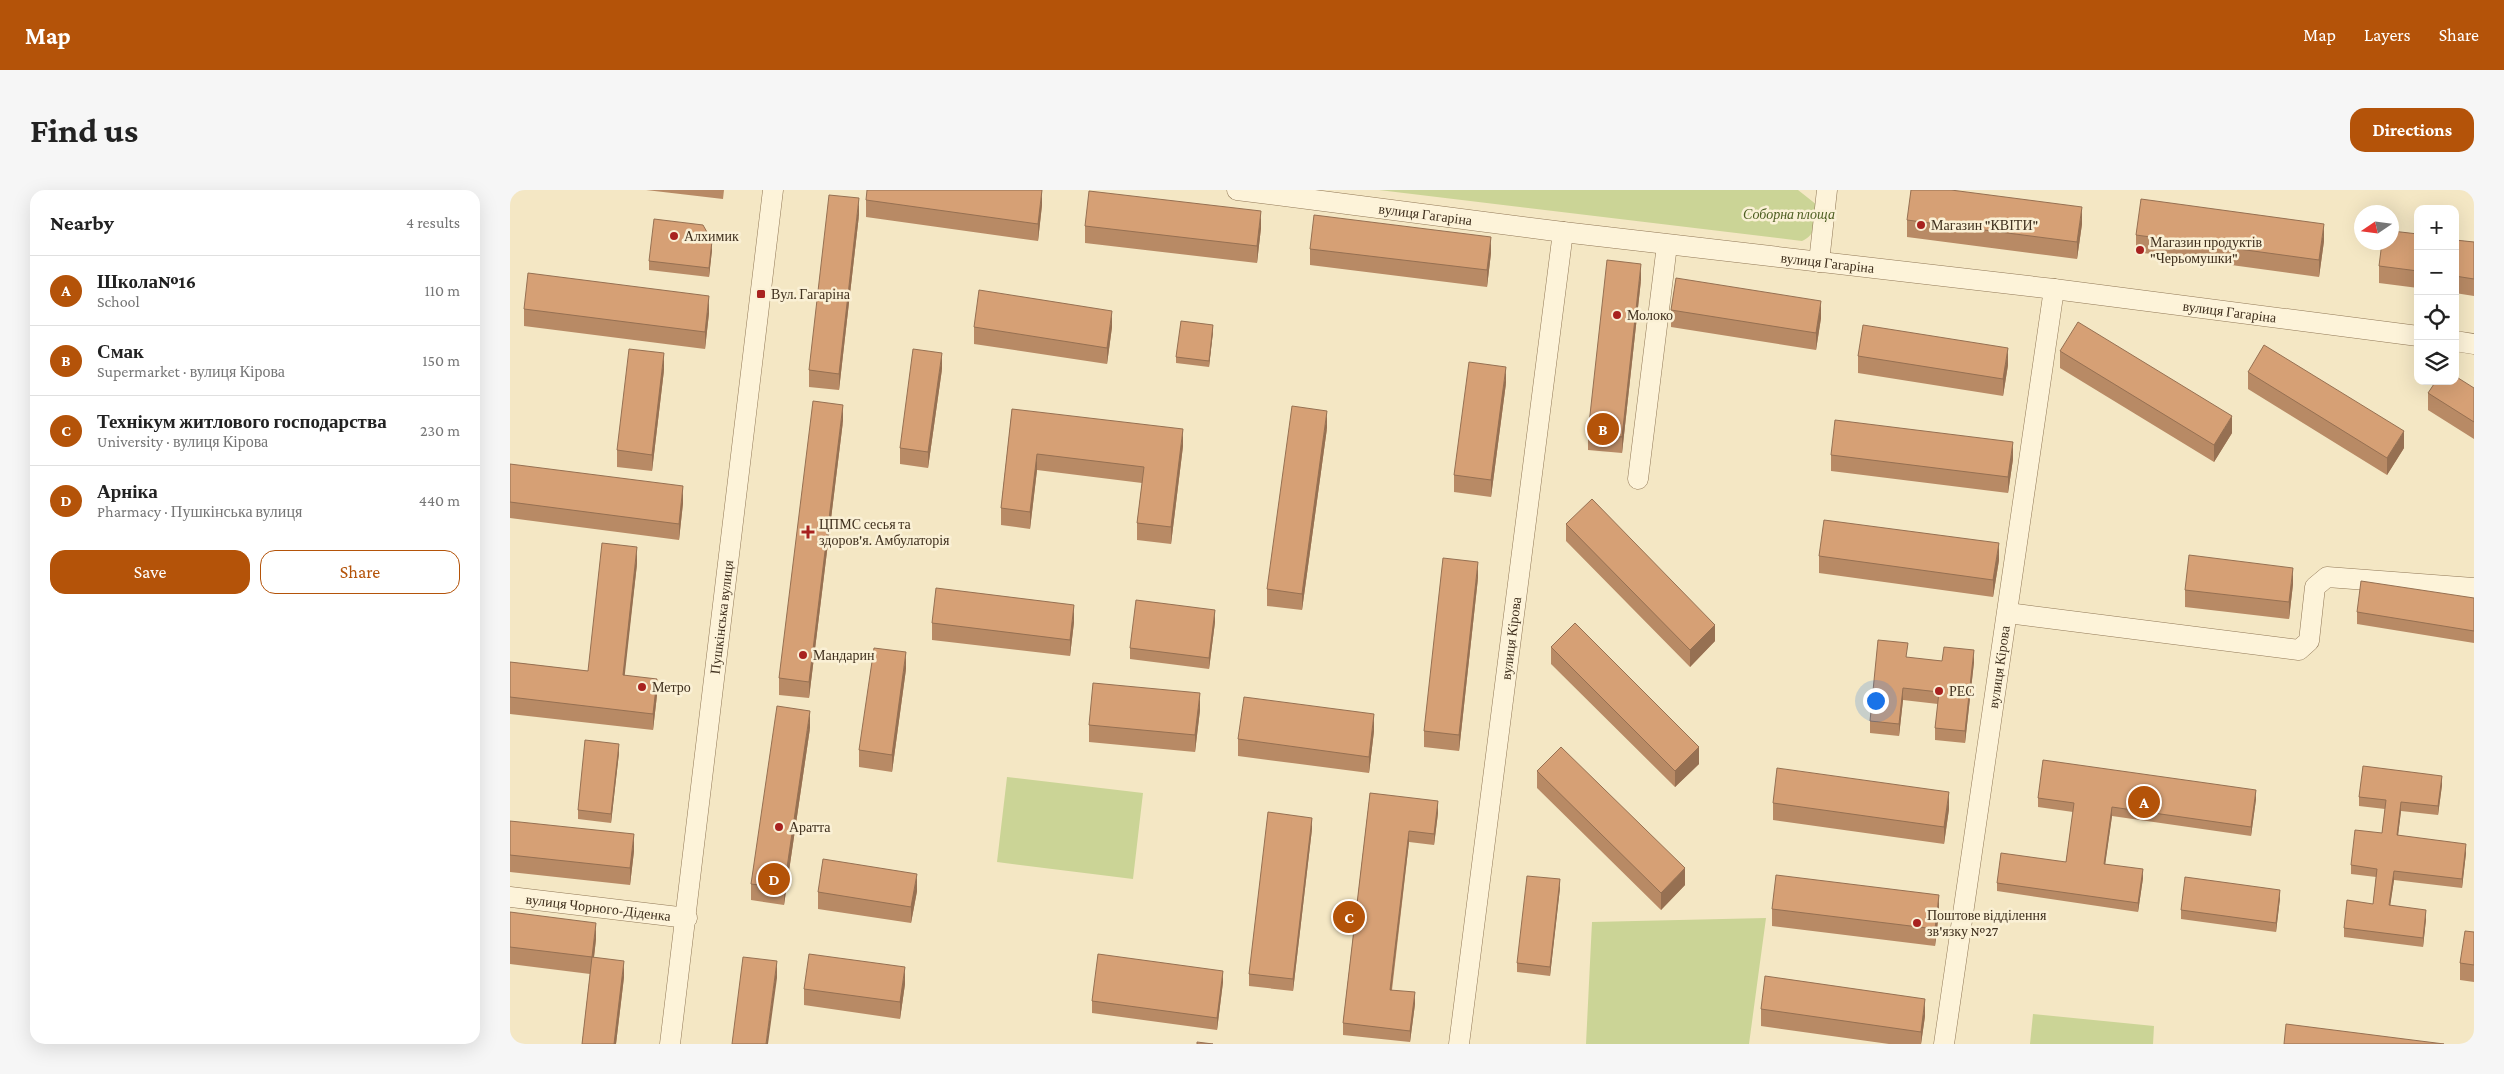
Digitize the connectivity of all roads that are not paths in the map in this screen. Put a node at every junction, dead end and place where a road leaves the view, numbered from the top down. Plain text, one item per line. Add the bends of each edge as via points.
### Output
1 (773, 190) edge
2 (1237, 190) edge
3 (1827, 190) edge
4 (1307, 195) edge
5 (1563, 232) junction
6 (1667, 245) junction
7 (1819, 262) junction
8 (2054, 289) junction
9 (2414, 335) edge
10 (2459, 342) edge
11 (2474, 344) edge
12 (1638, 479) dead end
13 (2474, 588) edge
14 (2008, 613) junction
15 (510, 897) edge
16 (687, 918) junction
17 (670, 1044) edge
18 (1459, 1044) edge
19 (1944, 1044) edge

1 - 16 street, Пушкінська вулиця
2 - 4 street, вулиця Гагаріна
3 - 7 street
4 - 5 street, вулиця Гагаріна
5 - 6 street, вулиця Гагаріна
5 - 18 street, вулиця Кірова
6 - 7 street, вулиця Гагаріна
6 - 12 street
7 - 8 street, вулиця Гагаріна
8 - 9 street, вулиця Гагаріна
8 - 14 street, вулиця Кірова
10 - 11 street
13 - 14 street via 2327,577 2315,587 2309,641 2299,650
14 - 19 street, вулиця Кірова
15 - 16 street, вулиця Чорного-Діденка
16 - 17 street, Пушкінська вулиця

